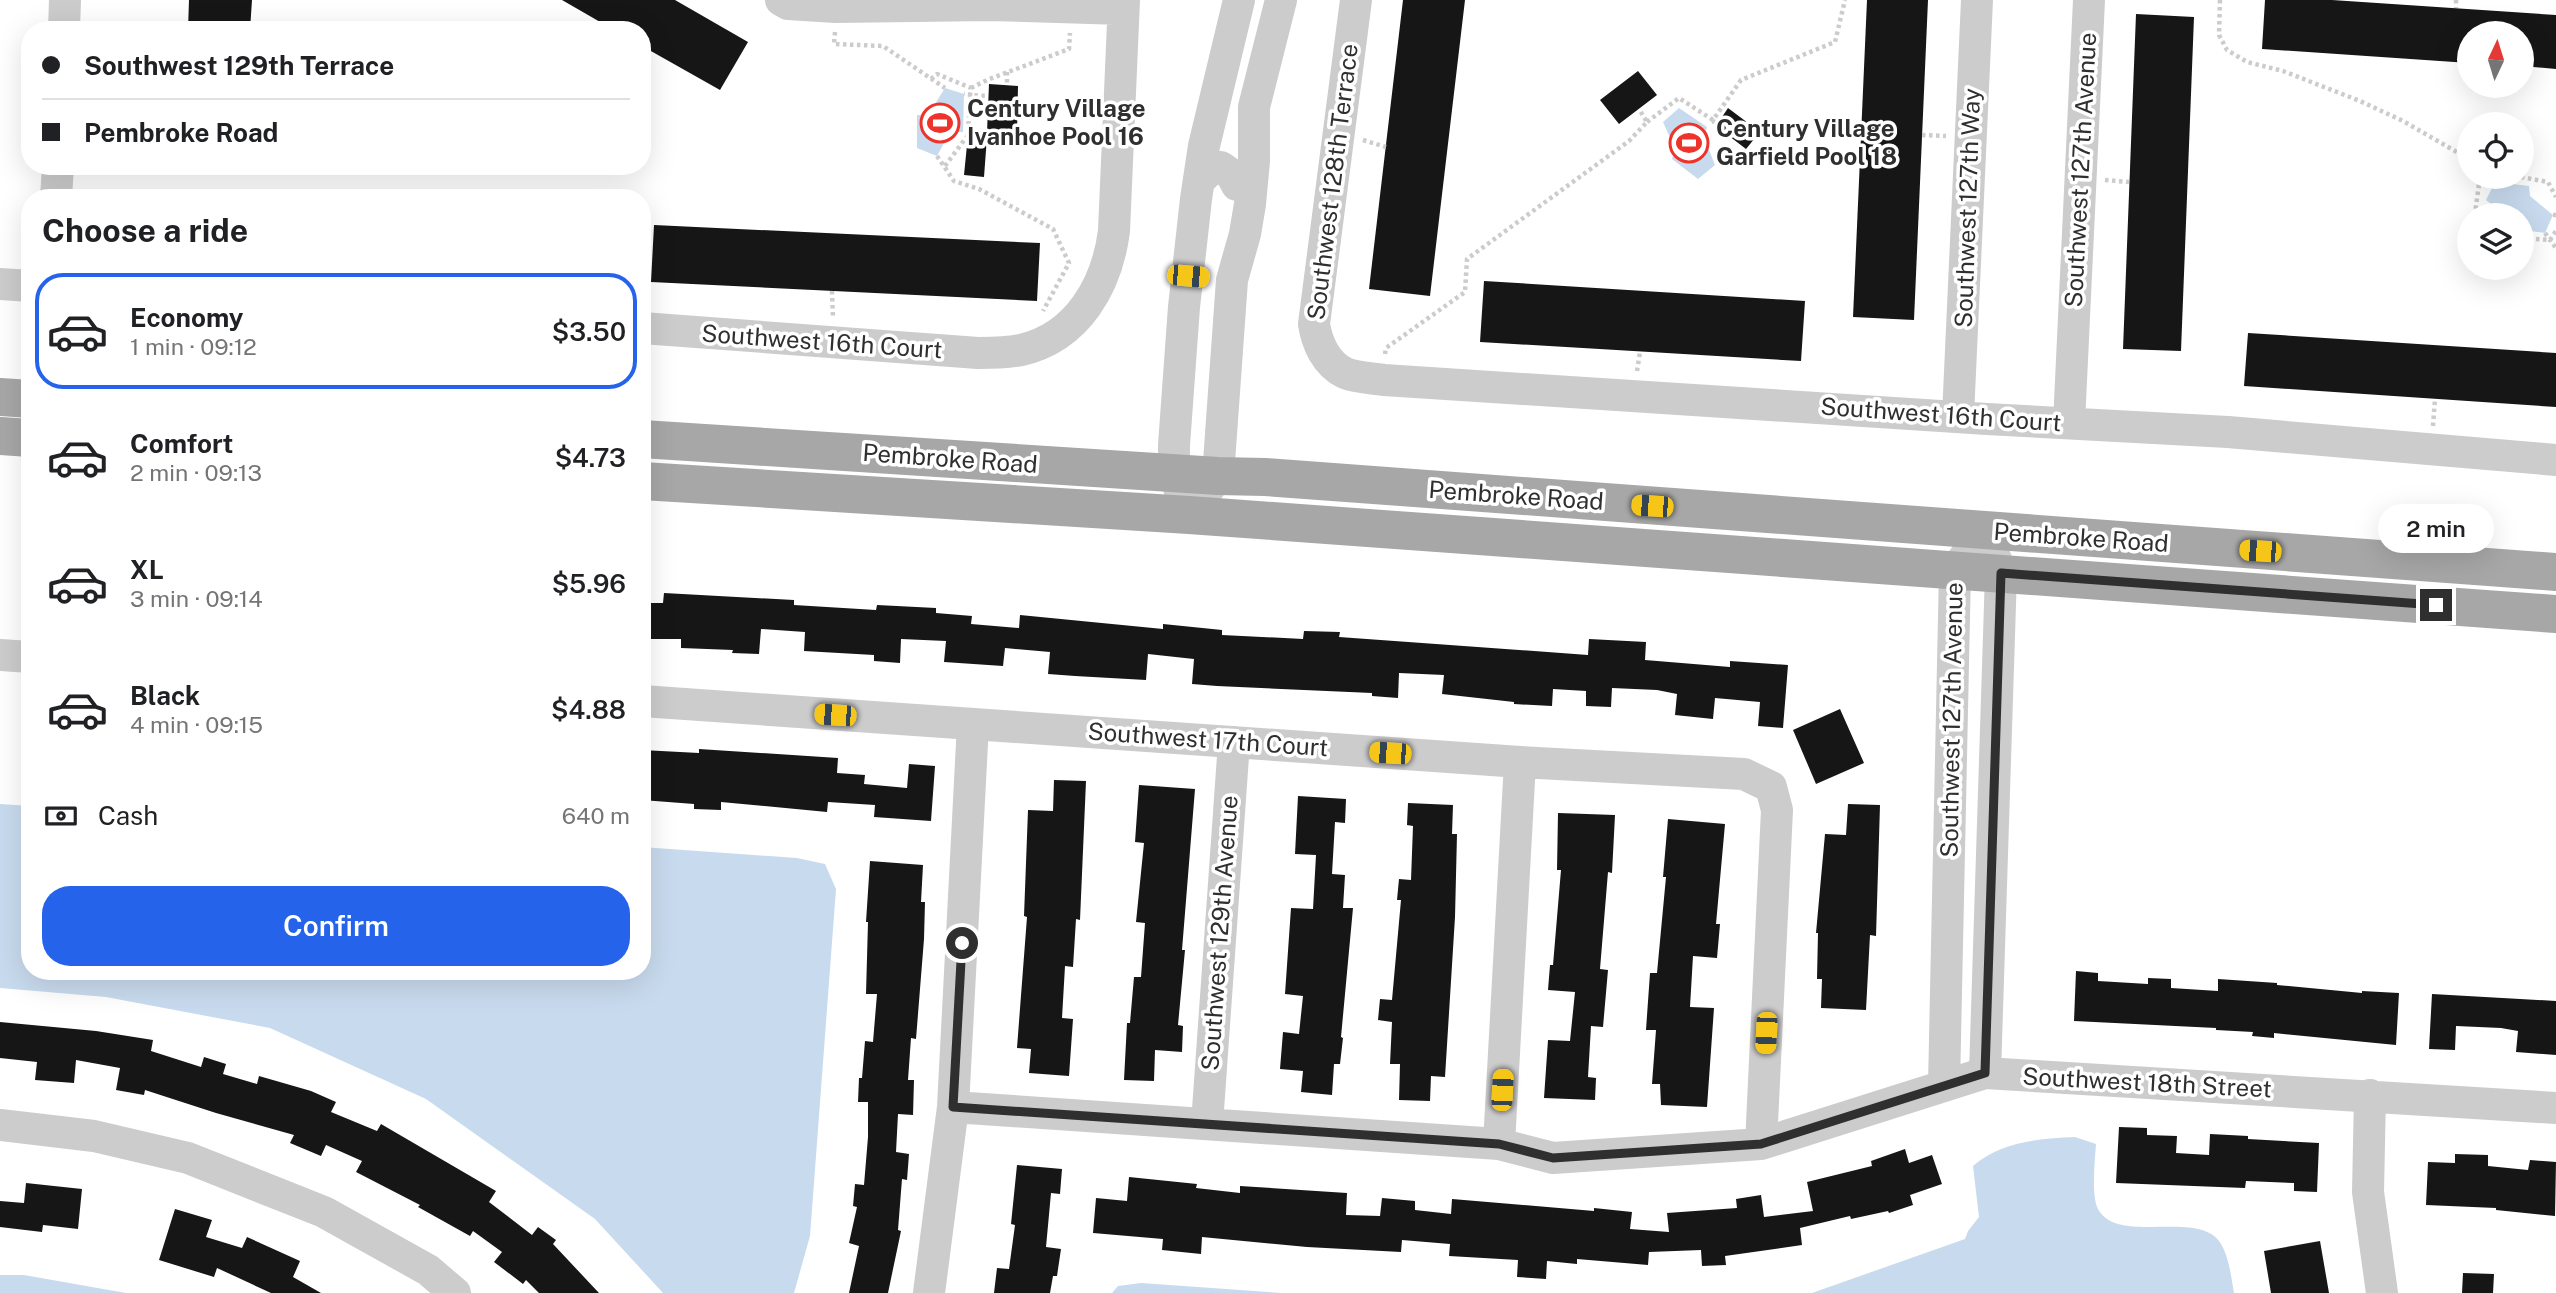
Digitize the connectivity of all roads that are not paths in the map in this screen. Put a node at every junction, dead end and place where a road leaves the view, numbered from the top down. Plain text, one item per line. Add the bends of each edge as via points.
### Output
1 (65, 0) edge
2 (781, 0) edge
3 (1239, 0) edge
4 (1281, 0) edge
5 (1356, 0) edge
6 (1977, 0) edge
7 (2089, 0) edge
8 (1123, 5) edge
9 (64, 21) edge
10 (1254, 107) junction
11 (1199, 181) junction
12 (1237, 185) junction
13 (1188, 276) junction
14 (1231, 280) junction
15 (0, 284) edge
16 (21, 285) edge
17 (651, 329) edge
18 (1330, 360) joint
19 (0, 397) edge
20 (21, 398) edge
21 (1958, 416) junction
22 (2070, 424) junction
23 (0, 436) edge
24 (21, 437) edge
25 (651, 440) edge
26 (2556, 460) edge
27 (1174, 473) junction
28 (1219, 476) junction
29 (651, 482) edge
30 (1189, 515) junction
31 (1984, 531) junction
32 (1955, 570) junction
33 (2556, 572) edge
34 (2001, 573) junction
35 (2556, 614) edge
36 (0, 655) edge
37 (21, 656) edge
38 (651, 702) edge
39 (973, 724) junction
40 (1234, 742) junction
41 (1520, 762) junction
42 (1985, 1073) junction
43 (1944, 1086) junction
44 (2370, 1095) junction
45 (953, 1107) junction
46 (2556, 1108) edge
47 (1207, 1124) junction
48 (0, 1125) edge
49 (1499, 1144) junction
50 (1761, 1144) junction
51 (455, 1293) edge
52 (929, 1293) edge
53 (2382, 1293) edge

1 - 9 street
2 - 8 street via 835,7
3 - 11 street
4 - 10 street
5 - 18 street, Southwest 128th Terrace via 1314,324 1322,351
6 - 21 street, Southwest 127th Way
7 - 22 street, Southwest 127th Avenue
8 - 17 street, Southwest 16th Court via 1109,261 1102,282 1080,314 1055,334 1022,349 978,354
10 - 12 street
10 - 14 street via 1250,204
11 - 12 street via 1221,167
11 - 13 street
12 - 14 street
13 - 14 street
13 - 27 street
14 - 28 street
15 - 16 street
18 - 21 street, Southwest 16th Court via 1346,373 1384,380
19 - 20 main road
21 - 22 street, Southwest 16th Court
22 - 26 street, Southwest 16th Court via 2228,432
23 - 24 main road
25 - 27 main road, Pembroke Road
27 - 28 main road, Pembroke Road
27 - 30 street
28 - 30 street
28 - 31 main road, Pembroke Road
29 - 30 main road, Pembroke Road
30 - 32 main road, Pembroke Road
31 - 32 street, Southwest 127th Avenue
31 - 33 main road, Pembroke Road
31 - 34 street, Southwest 127th Avenue
32 - 34 main road, Pembroke Road
32 - 43 street, Southwest 127th Avenue
34 - 35 main road, Pembroke Road
34 - 42 street, Southwest 127th Avenue
36 - 37 street
38 - 39 street, Southwest 17th Court
39 - 40 street, Southwest 17th Court
39 - 45 street
40 - 41 street, Southwest 17th Court
40 - 47 street, Southwest 129th Avenue
41 - 49 street
41 - 50 street, Southwest 17th Court via 1744,774 1771,787 1777,810
42 - 43 street, Southwest 18th Street
42 - 44 street, Southwest 18th Street
43 - 50 street, Southwest 18th Street
44 - 46 street, Southwest 18th Street
44 - 53 street via 2368,1192
45 - 47 street, Southwest 18th Street
45 - 52 street
47 - 49 street, Southwest 18th Street
48 - 51 street via 94,1136 188,1158 324,1212 428,1270
49 - 50 street, Southwest 18th Street via 1553,1158

